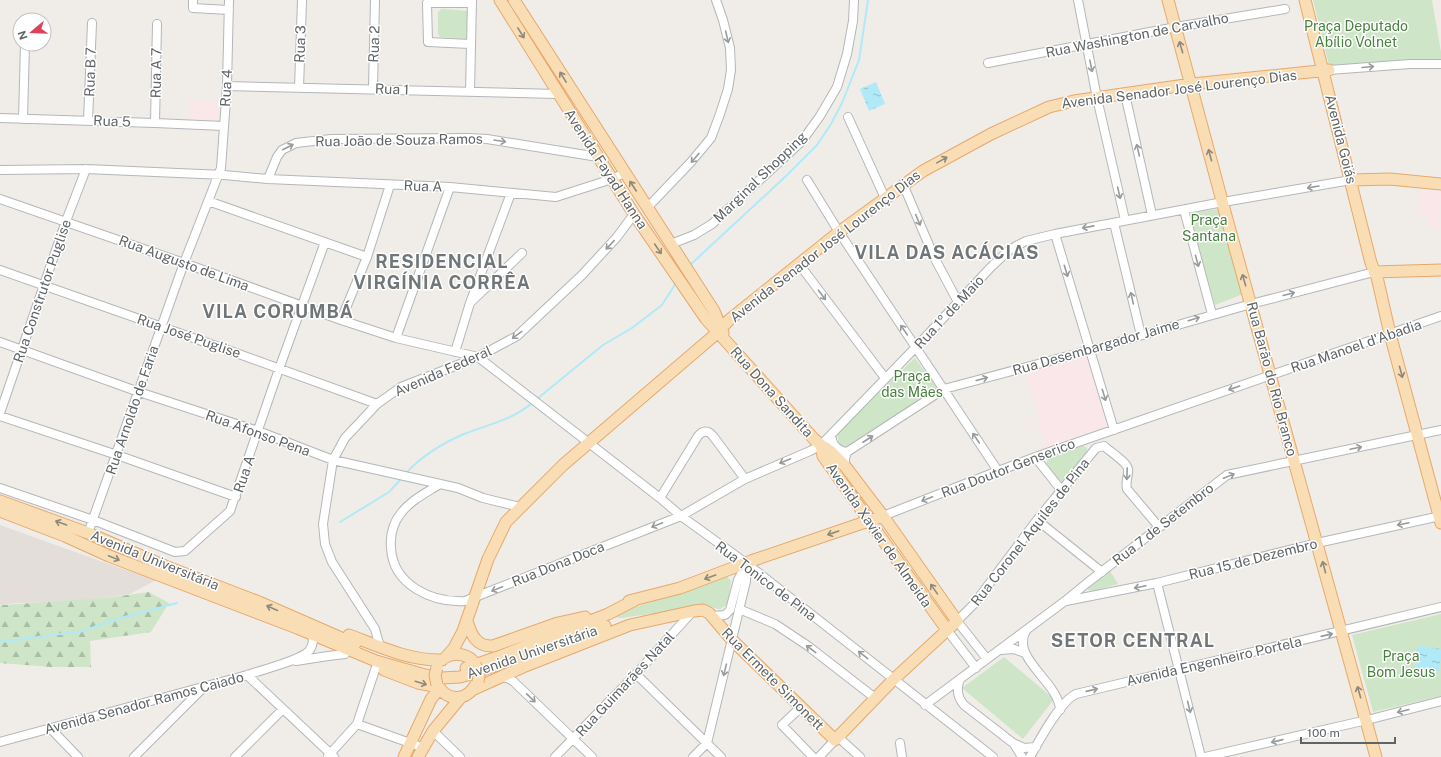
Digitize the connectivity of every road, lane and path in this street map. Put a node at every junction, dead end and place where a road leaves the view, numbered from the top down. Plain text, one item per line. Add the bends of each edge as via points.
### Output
1 (193, 0) edge
2 (229, 0) edge
3 (302, 0) edge
4 (375, 0) edge
5 (500, 0) edge
6 (514, 0) edge
7 (716, 0) edge
8 (854, 0) edge
9 (1078, 0) edge
10 (1168, 0) edge
11 (1305, 0) edge
12 (1311, 0) edge
13 (472, 1) edge
14 (1285, 9) dead end
15 (229, 10) junction
16 (92, 23) dead end
17 (157, 24) dead end
18 (1176, 27) junction
19 (541, 42) junction
20 (470, 44) junction
21 (1087, 45) junction
22 (531, 49) junction
23 (25, 52) edge
24 (988, 63) dead end
25 (1441, 64) edge
26 (1327, 71) junction
27 (1192, 84) junction
28 (227, 86) junction
29 (299, 88) junction
30 (373, 88) junction
31 (470, 92) junction
32 (558, 94) junction
33 (1125, 94) junction
34 (1097, 98) junction
35 (0, 118) edge
36 (848, 118) dead end
37 (23, 119) junction
38 (88, 121) junction
39 (155, 122) junction
40 (224, 126) junction
41 (598, 157) junction
42 (86, 169) junction
43 (0, 170) edge
44 (624, 173) junction
45 (218, 175) junction
46 (612, 178) junction
47 (268, 179) junction
48 (808, 180) dead end
49 (1354, 180) junction
50 (903, 184) junction
51 (1441, 184) edge
52 (390, 185) junction
53 (450, 187) junction
54 (511, 193) junction
55 (885, 198) junction
56 (0, 199) edge
57 (208, 201) junction
58 (1223, 202) junction
59 (647, 208) junction
60 (1184, 210) junction
61 (634, 214) junction
62 (1152, 215) junction
63 (1126, 220) junction
64 (66, 221) junction
65 (1114, 223) junction
66 (839, 232) junction
67 (1055, 234) junction
68 (326, 242) junction
69 (671, 244) junction
70 (522, 253) dead end
71 (367, 257) junction
72 (184, 263) junction
73 (799, 264) junction
74 (0, 270) edge
75 (1441, 270) edge
76 (1377, 274) junction
77 (44, 285) junction
78 (958, 302) junction
79 (470, 303) junction
80 (1251, 304) junction
81 (302, 306) junction
82 (1212, 314) junction
83 (1441, 316) edge
84 (341, 320) junction
85 (161, 327) junction
86 (721, 333) junction
87 (1390, 334) junction
88 (1141, 336) junction
89 (396, 338) junction
90 (0, 342) edge
91 (916, 348) junction
92 (21, 350) junction
93 (1090, 350) junction
94 (455, 352) junction
95 (478, 357) junction
96 (279, 369) junction
97 (1271, 376) junction
98 (885, 378) junction
99 (944, 389) junction
100 (139, 392) junction
101 (377, 404) junction
102 (540, 404) joint
103 (0, 413) edge
104 (0, 416) edge
105 (1111, 430) junction
106 (1441, 430) edge
107 (258, 431) junction
108 (831, 435) junction
109 (1418, 435) junction
110 (1087, 439) junction
111 (589, 444) junction
112 (821, 445) junction
113 (1104, 446) junction
114 (847, 452) junction
115 (1093, 452) junction
116 (116, 455) junction
117 (1035, 457) junction
118 (333, 460) junction
119 (1294, 460) junction
120 (845, 466) junction
121 (998, 471) junction
122 (745, 479) junction
123 (440, 484) junction
124 (0, 488) edge
125 (1062, 491) junction
126 (25, 496) junction
127 (236, 497) junction
128 (660, 498) junction
129 (0, 501) edge
130 (520, 507) junction
131 (22, 509) junction
132 (0, 511) edge
133 (681, 516) junction
134 (883, 516) junction
135 (1440, 518) edge
136 (93, 520) junction
137 (1037, 520) junction
138 (870, 521) junction
139 (1159, 528) junction
140 (88, 533) junction
141 (1317, 543) junction
142 (746, 563) junction
143 (1102, 572) junction
144 (170, 574) junction
145 (1157, 583) junction
146 (474, 598) junction
147 (635, 600) junction
148 (1065, 602) junction
149 (1441, 607) edge
150 (739, 609) junction
151 (694, 610) junction
152 (712, 616) junction
153 (585, 617) junction
154 (654, 619) junction
155 (957, 621) junction
156 (308, 624) junction
157 (465, 626) junction
158 (1030, 626) junction
159 (297, 628) junction
160 (947, 630) junction
161 (1342, 632) junction
162 (313, 639) junction
163 (732, 640) junction
164 (380, 647) junction
165 (1000, 650) junction
166 (1025, 653) junction
167 (346, 654) junction
168 (987, 659) junction
169 (442, 661) junction
170 (473, 661) junction
171 (287, 662) junction
172 (376, 667) junction
173 (976, 668) junction
174 (1179, 670) junction
175 (636, 674) junction
176 (247, 675) junction
177 (500, 677) junction
178 (893, 680) junction
179 (960, 680) junction
180 (476, 685) junction
181 (204, 686) junction
182 (438, 687) junction
183 (461, 697) junction
184 (875, 698) junction
185 (1441, 701) edge
186 (925, 704) junction
187 (801, 707) junction
188 (283, 709) junction
189 (1060, 710) junction
190 (1367, 720) junction
191 (357, 724) junction
192 (51, 729) junction
193 (433, 732) junction
194 (836, 738) junction
195 (573, 739) junction
196 (0, 742) edge
197 (707, 743) junction
198 (900, 743) dead end
199 (1013, 743) junction
200 (410, 744) junction
201 (1036, 747) junction
202 (421, 752) edge
203 (331, 756) edge
204 (78, 757) edge
205 (134, 757) edge
206 (235, 757) edge
207 (404, 757) edge
208 (460, 757) edge
209 (555, 757) edge
210 (592, 757) edge
211 (693, 757) edge
212 (721, 757) edge
213 (813, 757) edge
214 (819, 757) edge
215 (860, 757) edge
216 (902, 757) edge
217 (993, 757) edge
218 (1022, 757) edge
219 (1030, 757) edge
220 (1201, 757) edge
221 (1205, 757) edge
222 (1376, 757) edge

1 - 15 street via 193,8
2 - 15 street, Rua 4
3 - 29 street, Rua 3
4 - 30 street, Rua 2
5 -> 22 main road, Avenida Fayad Hanna
6 - 19 main road, Avenida Fayad Hanna
7 -> 59 street via 730,48 731,70 720,114 711,138 692,162
8 - 69 street, Marginal Shopping via 847,54 837,87 802,141 712,224
9 - 21 street
10 - 18 main road, Rua Barão do Rio Branco
11 - 26 main road, Avenida Goiás
12 - 26 main road, Avenida Goiás
13 - 20 street
13 - 20 street via 427,3 428,42
14 - 18 street, Rua Washington de Carvalho
15 - 28 street, Rua 4
16 - 38 street, Rua B 7
17 - 39 street, Rua A 7
18 - 21 street, Rua Washington de Carvalho
27 -> 18 main road, Rua Barão do Rio Branco
19 - 22 main road
44 -> 19 main road, Avenida Fayad Hanna
20 - 31 street
21 - 24 street, Rua Washington de Carvalho
21 -> 34 street
22 - 32 main road, Avenida Fayad Hanna
23 - 37 street
26 -> 25 street, Avenida Senador José Lourenço Dias
26 - 27 main road, Avenida Senador José Lourenço Dias
26 - 49 main road, Avenida Goiás
27 - 33 main road, Avenida Senador José Lourenço Dias
58 -> 27 main road, Rua Barão do Rio Branco
28 - 29 street, Rua 1
28 - 40 street, Rua 4
29 - 30 street, Rua 1
30 - 31 street, Rua 1
31 - 32 street, Rua 1
32 - 41 main road, Avenida Fayad Hanna
33 - 34 main road, Avenida Senador José Lourenço Dias
62 -> 33 street
50 -> 34 main road, Avenida Senador José Lourenço Dias via 952,154 1049,106
34 -> 63 street
35 - 37 street, Rua 5
36 - 55 street
37 - 38 street, Rua 5
38 - 39 street, Rua 5
39 - 40 street, Rua 5
40 - 45 street, Rua 4 via 221,168
41 - 46 main road, Avenida Fayad Hanna
47 -> 41 street, Rua João de Souza Ramos via 282,150 296,143 331,139 487,139
42 - 43 street
42 - 45 street
42 - 64 street, Rua Construtor Puglise
44 - 46 street, Rua A
59 -> 44 main road, Avenida Fayad Hanna
45 - 47 street, Rua A
45 - 57 street, Rua Arnoldo de Faria
46 - 54 street, Rua A via 556,197
46 - 61 main road, Avenida Fayad Hanna
47 - 52 street, Rua A
48 - 66 street
49 - 51 main road via 1390,179
49 -> 58 street, Rua 1º de Maio
49 - 76 main road, Avenida Goiás
50 - 55 main road, Avenida Senador José Lourenço Dias
50 -> 78 street via 934,257
52 - 53 street, Rua A
52 - 71 street
53 - 54 street, Rua A
53 - 89 street
54 - 79 street
55 - 66 main road, Avenida Senador José Lourenço Dias
56 - 64 street, Rua Augusto de Lima
57 - 68 street
57 - 72 street, Rua Arnoldo de Faria
58 - 60 street, Rua 1º de Maio
80 -> 58 main road, Rua Barão do Rio Branco
59 - 69 main road, Avenida Fayad Hanna
60 - 62 street, Rua 1º de Maio
60 -> 82 street
61 -> 86 main road, Avenida Fayad Hanna via 678,279
61 -> 95 street, Avenida Federal via 617,237 569,289 517,336
62 - 63 street, Rua 1º de Maio
63 - 65 street, Rua 1º de Maio
64 - 72 street, Rua Augusto de Lima
64 - 77 street, Rua Construtor Puglise
65 -> 67 street, Rua 1º de Maio
88 -> 65 street
66 - 73 main road, Avenida Senador José Lourenço Dias
91 -> 66 street
67 - 78 street, Rua 1º de Maio via 1026,241 1007,252
67 -> 93 street
68 - 71 street
68 - 81 street, Rua A
69 - 86 main road, Avenida Fayad Hanna via 714,311
70 - 79 street
71 - 84 street
72 - 81 street, Rua Augusto de Lima
72 - 85 street, Rua Arnoldo de Faria
73 - 86 main road, Avenida Senador José Lourenço Dias via 729,320
73 -> 98 street
74 - 77 street, Rua José Puglise
75 - 76 main road
80 -> 76 street, Rua Desembargador Jaime
76 - 87 main road, Avenida Goiás
77 - 85 street, Rua José Puglise
77 - 92 street, Rua Construtor Puglise
78 - 91 street, Rua 1º de Maio
79 - 94 street
80 - 82 street, Rua Desembargador Jaime
80 - 97 main road, Rua Barão do Rio Branco
81 - 84 street, Rua Augusto de Lima
81 - 96 street, Rua A
88 -> 82 street, Rua Desembargador Jaime
83 - 87 street, Rua Manoel d'Abadia
84 - 89 street, Rua Augusto de Lima
85 - 96 street, Rua José Puglise
85 - 100 street, Rua Arnoldo de Faria
86 - 111 main road, Avenida Senador José Lourenço Dias
86 - 112 main road, Rua Dona Sandita
87 - 97 street, Rua Manoel d'Abadia
87 -> 109 main road, Avenida Goiás
88 - 93 street, Rua Desembargador Jaime
89 - 94 street, Rua Augusto de Lima
90 - 92 street, Rua Afonso Pena
91 - 98 street, Rua 1º de Maio
91 - 99 street
92 - 100 street, Rua Afonso Pena
92 - 103 street, Rua Construtor Puglise
99 -> 93 street, Rua Desembargador Jaime
93 -> 105 street
94 - 95 street, Rua Augusto de Lima
95 - 101 street, Avenida Federal via 401,387
95 - 102 street, Rua Augusto de Lima
96 - 101 street, Rua José Puglise
96 - 107 street, Rua A
97 -> 105 street, Rua Doutor Genserico
97 - 119 main road, Rua Barão do Rio Branco
98 - 108 street, Rua 1º de Maio
114 -> 99 street, Rua Desembargador Jaime
121 -> 99 street
100 - 107 street, Rua Afonso Pena
100 - 116 street, Rua Arnoldo de Faria
101 - 118 street, Avenida Federal via 345,438
102 - 111 street, Rua Tonico de Pina
104 - 116 street
105 - 110 street, Rua Doutor Genserico
105 - 113 street via 1103,438
106 - 109 street, Rua 7 de Setembro
107 - 118 street, Rua Afonso Pena
107 - 127 street, Rua A
108 - 112 street, Rua 1º de Maio
108 - 114 street via 836,448
119 -> 109 street, Rua 7 de Setembro
109 - 135 main road, Avenida Goiás
110 - 115 street via 1092,444
110 - 117 street, Rua Doutor Genserico
111 - 128 street, Rua Tonico de Pina
111 - 130 main road, Avenida Senador José Lourenço Dias via 563,465
112 - 120 main road, Avenida Xavier de Almeida
112 -> 122 street, Rua Dona Doca
112 - 138 main road, Avenida Xavier de Almeida via 823,456
113 - 115 street, Rua Coronel Aquiles de Pina via 1096,448
113 -> 139 street via 1126,464 1127,488
114 - 120 street
115 - 125 street, Rua Coronel Aquiles de Pina
116 - 127 street
116 - 136 street, Rua Arnoldo de Faria
117 - 121 street, Rua Doutor Genserico
117 - 125 street
118 - 123 street, Rua Afonso Pena
118 - 164 street, Avenida Federal via 323,524 326,544 332,562 375,629
139 -> 119 street, Rua 7 de Setembro via 1228,475
119 - 141 main road, Rua Barão do Rio Branco
120 - 134 main road, Avenida Xavier de Almeida
121 -> 134 street, Rua Doutor Genserico
122 - 128 street via 713,436 705,431 698,436
122 - 133 street, Rua Dona Doca
123 - 130 street, Rua Afonso Pena
123 - 146 street, Rua Dona Doca via 410,502 400,514 393,527 391,556 403,578 412,587 430,597 456,602
124 - 126 street, Rua A
125 - 137 street, Rua Coronel Aquiles de Pina
126 - 131 street
126 - 136 street, Rua A
127 - 136 street, Rua A via 230,511 185,551 175,552
128 - 133 street, Rua Tonico de Pina
129 - 131 main road, Avenida Universitária
130 - 146 main road, Avenida Senador José Lourenço Dias via 506,522 488,558
140 -> 131 main road, Avenida Universitária
132 -> 144 main road, Avenida Universitária via 109,556
133 - 142 street, Rua Tonico de Pina
133 -> 146 street, Rua Dona Doca
134 - 138 main road, Rua Doutor Genserico
155 -> 134 main road, Avenida Xavier de Almeida
135 -> 141 street, Rua 15 de Dezembro
136 - 140 street, Rua Arnoldo de Faria
137 - 143 street
137 - 155 street, Rua Coronel Aquiles de Pina via 974,604
138 -> 142 main road, Rua Doutor Genserico
138 - 160 main road, Avenida Xavier de Almeida
139 - 143 street, Rua 7 de Setembro
140 - 144 main road, Avenida Universitária
141 - 145 street, Rua 15 de Dezembro
161 -> 141 main road, Rua Barão do Rio Branco
142 -> 147 main road, Avenida Universitária via 680,588
142 - 150 street via 746,581
142 - 152 street via 729,612 722,616
178 -> 142 street, Rua Tonico de Pina
143 - 148 street, Rua 7 de Setembro
156 -> 144 main road, Avenida Universitária via 259,602
144 - 159 main road, Avenida Universitária
145 -> 148 street, Rua 15 de Dezembro
145 - 174 street
146 - 157 main road, Avenida Senador José Lourenço Dias
147 - 153 main road, Avenida Universitária
147 - 156 main road, Avenida Universitária via 600,617 459,670 437,670 398,660
148 - 158 street, Rua 7 de Setembro
149 - 161 street, Avenida Engenheiro Portela
150 - 163 street
184 -> 150 street via 775,624
151 - 152 main road via 703,610
151 - 154 main road, Avenida Universitária
151 - 175 street, Rua Guimarães Natal
152 - 163 main road, Rua Ermete Simonett
153 - 157 main road via 558,623 493,646 482,645
153 - 170 main road, Avenida Universitária
154 - 159 main road, Avenida Universitária via 633,618 620,621 480,671 460,677 442,678 376,660
154 - 177 main road, Avenida Universitária via 630,625
155 - 160 main road
155 - 168 street, Avenida Xavier de Almeida
156 - 164 main road, Avenida Universitária via 328,627
157 - 169 main road, Avenida Senador José Lourenço Dias via 454,648
157 - 170 main road, Avenida Senador José Lourenço Dias via 464,642
158 - 165 street, Rua 7 de Setembro
158 - 166 street via 1023,639
159 - 162 main road, Avenida Universitária
160 - 173 street, Avenida Xavier de Almeida
160 - 178 main road
174 -> 161 street, Avenida Engenheiro Portela
190 -> 161 main road, Rua Barão do Rio Branco
162 - 167 main road, Avenida Universitária
162 - 171 street, Avenida Senador Ramos Caiado via 308,651
163 - 187 main road, Rua Ermete Simonett
163 -> 197 street
164 - 169 main road, Avenida Universitária
165 - 166 street via 1014,649
165 - 168 street, Rua 7 de Setembro
166 - 189 street via 1056,693
167 - 171 street, Avenida Senador Ramos Caiado
167 - 172 main road, Avenida Universitária
168 - 173 street, Rua 7 de Setembro
169 - 170 main road via 456,654
169 - 182 main road, bridge via 435,675
170 - 180 main road, bridge via 479,676
171 - 176 street, Avenida Senador Ramos Caiado
172 -> 182 main road, Avenida Universitária via 418,683
172 - 191 street
173 - 179 street, Rua 7 de Setembro
189 -> 174 street, Avenida Engenheiro Portela via 1069,698 1076,694
174 -> 220 street
175 - 195 street, Rua Guimarães Natal
175 - 197 street
176 - 181 street, Avenida Senador Ramos Caiado
176 - 188 street
177 - 180 main road, Avenida Universitária
177 -> 195 street via 513,681
178 - 184 main road
178 - 186 street, Rua Tonico de Pina
179 - 186 street, Rua 7 de Setembro
179 - 199 street via 959,699 964,705
180 - 183 main road via 468,694
181 - 192 street, Avenida Senador Ramos Caiado
181 - 205 street
182 - 183 main road via 447,695
182 - 200 main road
183 - 193 main road
184 - 194 main road
185 -> 190 street
186 - 217 street, Rua Tonico de Pina
187 - 194 main road, Rua Ermete Simonett
187 - 213 street via 782,726
188 - 203 street
188 - 206 street
189 - 201 street
190 -> 221 street
190 - 222 main road, Rua Barão do Rio Branco
191 - 200 street
191 - 203 street
192 - 196 street, Avenida Senador Ramos Caiado
192 - 204 street
193 - 202 main road
193 - 208 street
194 - 214 street
194 - 215 street, Rua Ermete Simonett
195 - 209 street, Rua Guimarães Natal
195 - 210 street
197 - 211 street
197 - 212 street
198 - 216 street
199 - 201 street via 1024,748
199 - 218 street
200 - 202 street
200 - 207 main road
201 - 219 street

